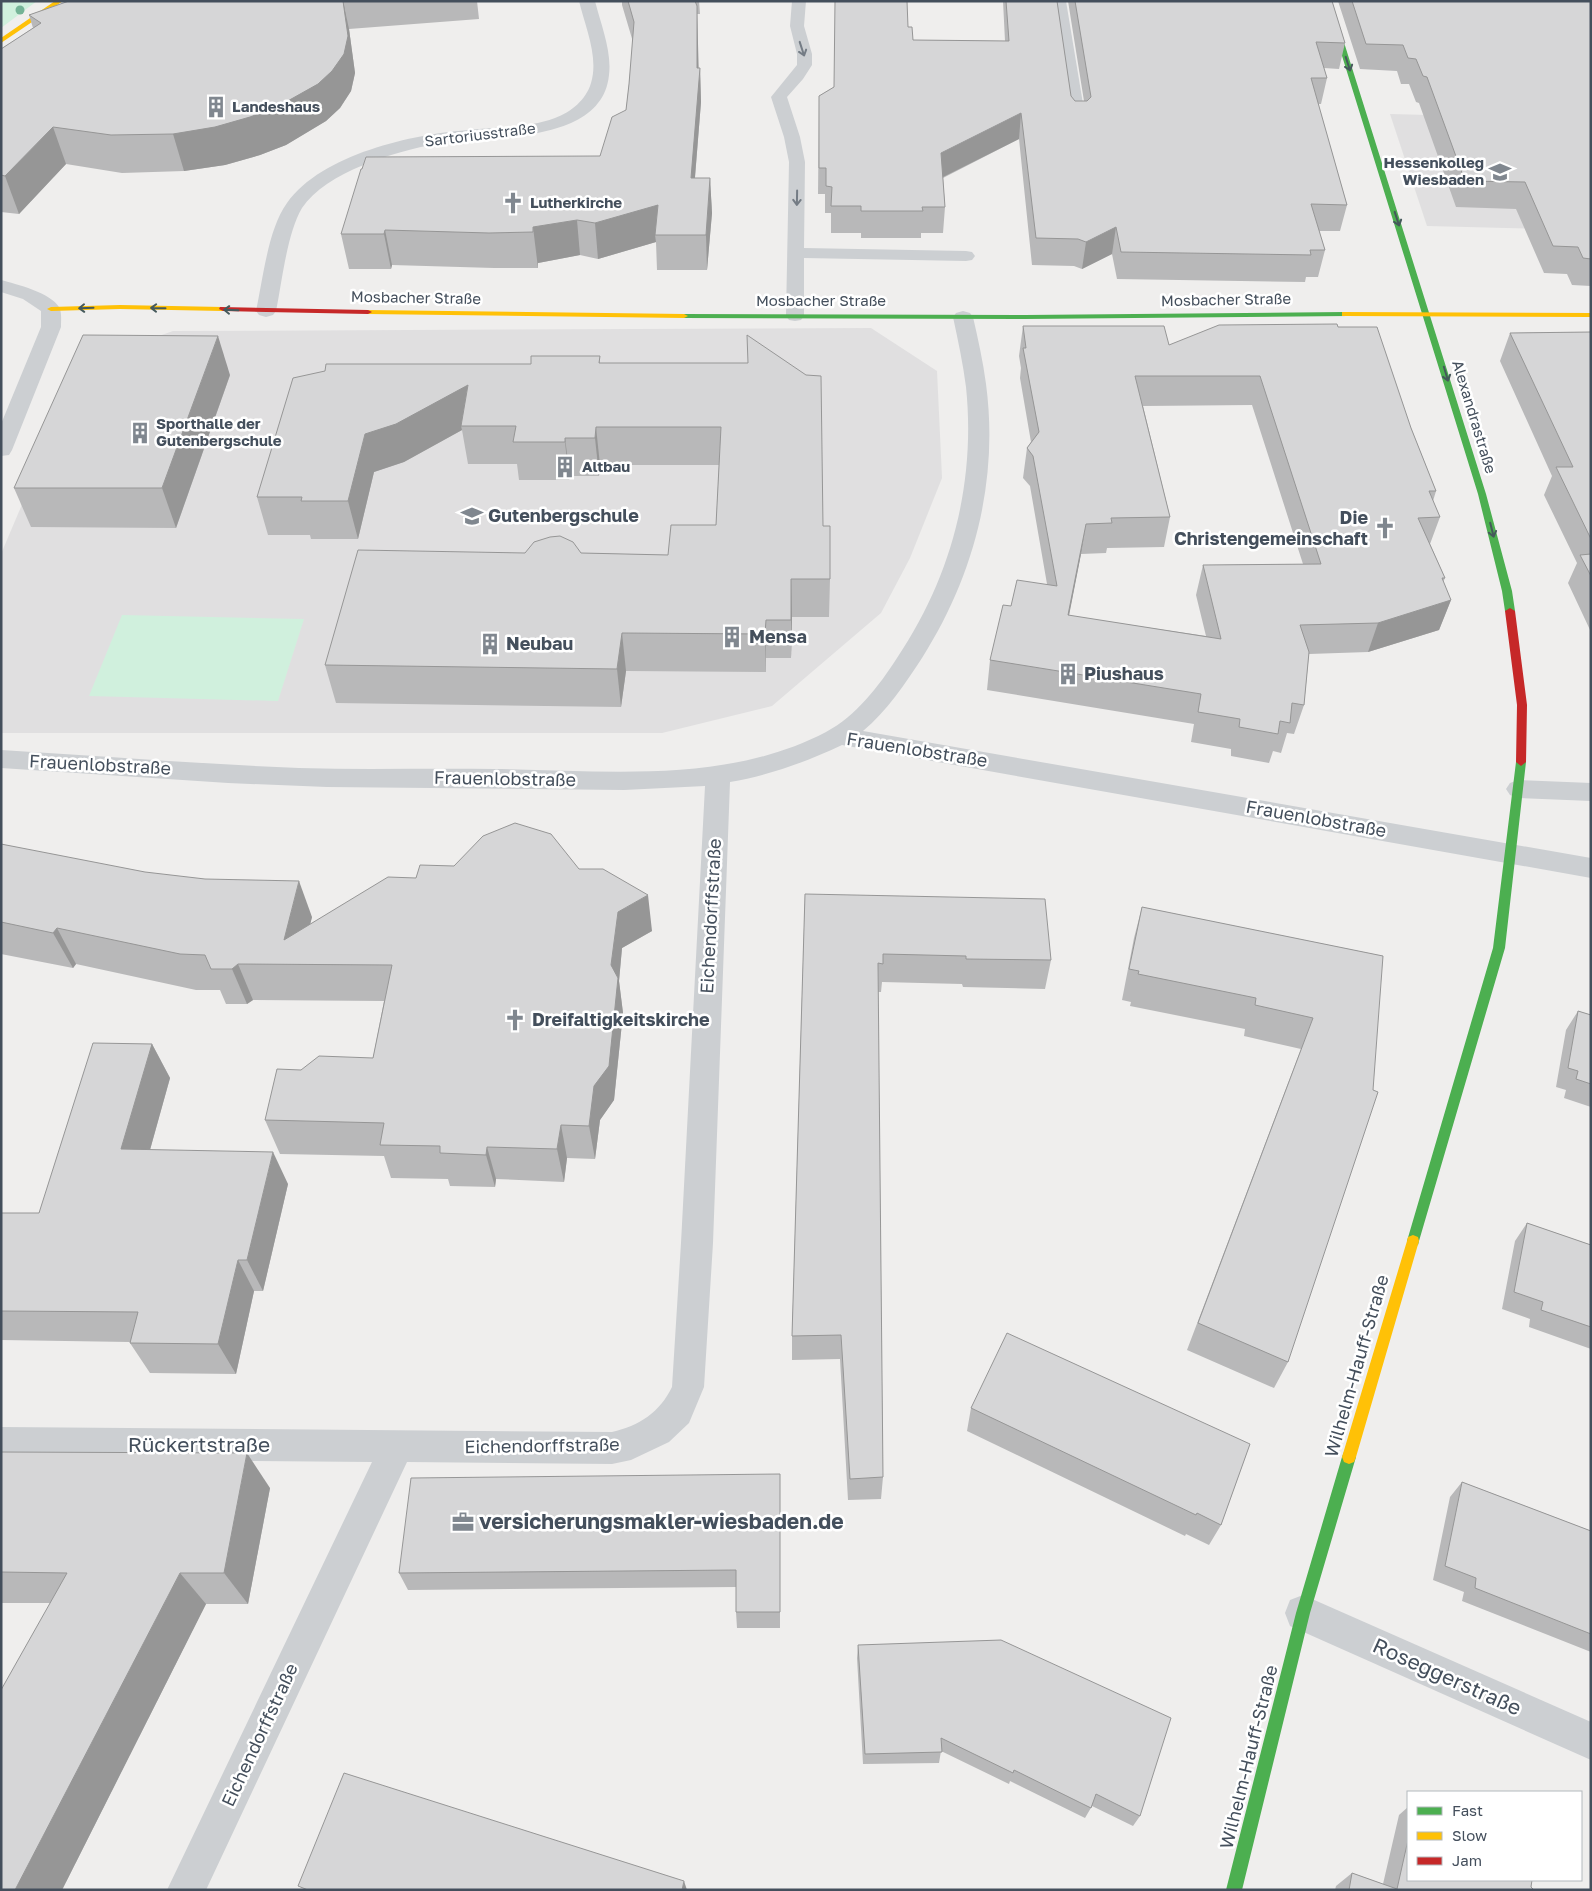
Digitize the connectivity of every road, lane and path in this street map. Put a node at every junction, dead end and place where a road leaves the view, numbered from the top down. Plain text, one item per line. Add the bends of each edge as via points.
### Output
1 (60, 1) edge
2 (586, 1) edge
3 (799, 1) edge
4 (1059, 1) edge
5 (1328, 1) edge
6 (1, 41) edge
7 (1078, 122) edge
8 (796, 253) junction
9 (966, 256) dead end
10 (1, 286) edge
11 (51, 309) junction
12 (266, 311) junction
13 (1426, 313) junction
14 (1591, 315) edge
15 (795, 316) junction
16 (963, 317) junction
17 (1, 450) edge
18 (839, 736) junction
19 (1, 759) edge
20 (718, 776) junction
21 (1518, 789) junction
22 (1591, 792) edge
23 (1512, 853) junction
24 (1591, 868) edge
25 (1, 1443) edge
26 (397, 1446) junction
27 (1303, 1612) junction
28 (1591, 1742) edge
29 (186, 1890) edge
30 (1234, 1890) edge

1 - 6 street
2 - 12 street, Sartoriusstraße via 601,59 601,77 594,97 575,116 537,129 455,136 331,175 310,189 288,216
3 -> 8 lane via 799,39 806,59 801,73 779,97 797,162
4 - 7 lane
5 -> 13 street, Alexandrastraße
8 - 9 lane
8 - 15 lane
10 - 11 street via 30,295
12 -> 11 street, Mosbacher Straße via 120,307
11 - 17 street via 51,327
12 - 15 street, Mosbacher Straße
13 - 14 street, Mosbacher Straße
13 - 16 street, Mosbacher Straße
13 -> 21 street, Alexandrastraße via 1482,494 1507,591 1522,690 1523,746
15 - 16 street, Mosbacher Straße
16 - 18 street via 977,390 980,432 978,472 966,540 946,596 920,643 871,709
18 - 20 street, Frauenlobstraße via 783,762
18 - 23 street, Frauenlobstraße
19 - 20 street, Frauenlobstraße via 302,777 652,780
20 - 26 street, Eichendorffstraße via 698,1243 688,1387 677,1412 657,1431 632,1444 612,1448
21 - 22 lane
21 - 23 street, Alexandrastraße
23 - 24 street, Frauenlobstraße
23 - 27 street, Wilhelm-Hauff-Straße via 1495,962
25 - 26 street, Rückertstraße
26 - 29 street, Eichendorffstraße
27 - 28 street, Roseggerstraße
27 - 30 street, Wilhelm-Hauff-Straße

